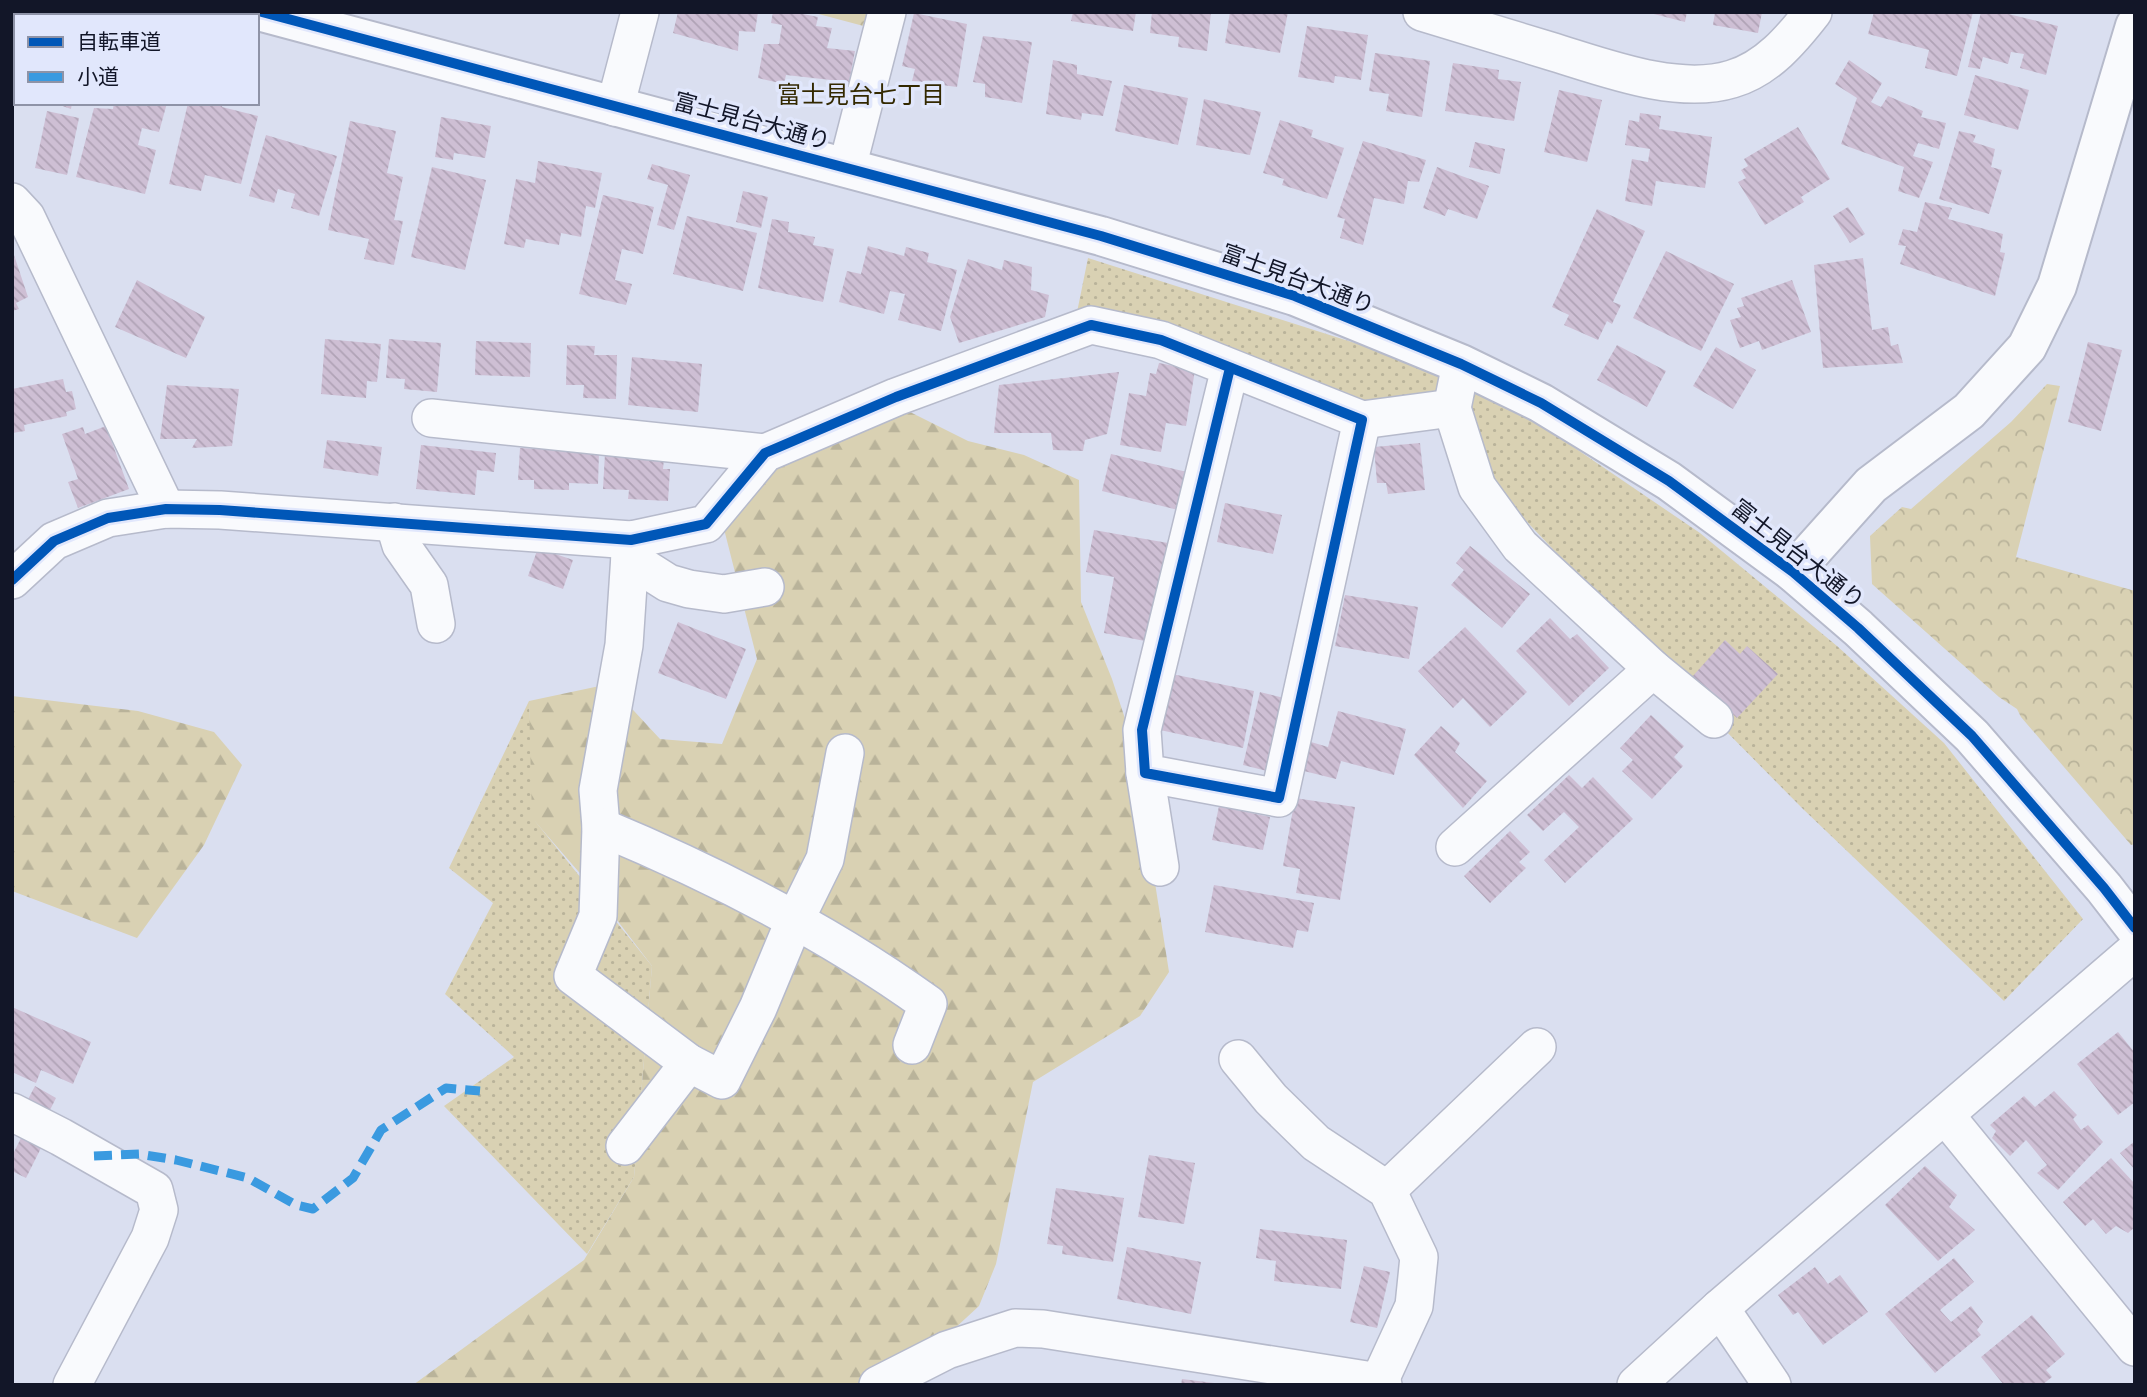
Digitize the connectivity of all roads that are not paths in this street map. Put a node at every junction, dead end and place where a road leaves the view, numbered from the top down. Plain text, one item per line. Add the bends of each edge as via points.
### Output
1 (262, 12) edge
2 (640, 12) edge
3 (887, 12) edge
4 (1422, 12) edge
5 (1813, 12) edge
6 (2135, 26) edge
7 (377, 27) edge
8 (2129, 67) edge
9 (615, 107) junction
10 (2122, 111) edge
11 (847, 168) junction
12 (12, 202) edge
13 (1461, 364) junction
14 (1230, 368) junction
15 (1452, 408) junction
16 (431, 418) dead end
17 (1362, 420) junction
18 (765, 453) junction
19 (166, 509) junction
20 (394, 522) junction
21 (630, 549) junction
22 (1793, 572) junction
23 (12, 580) edge
24 (765, 587) dead end
25 (436, 624) dead end
26 (1653, 669) junction
27 (1714, 719) dead end
28 (845, 753) dead end
29 (1145, 773) junction
30 (601, 827) junction
31 (1455, 847) dead end
32 (1160, 867) dead end
33 (796, 919) junction
34 (2135, 928) edge
35 (2135, 951) edge
36 (912, 1045) dead end
37 (1537, 1046) dead end
38 (1238, 1059) dead end
39 (689, 1063) junction
40 (12, 1112) edge
41 (1945, 1115) junction
42 (625, 1146) dead end
43 (1387, 1190) junction
44 (1720, 1308) junction
45 (2135, 1348) edge
46 (1274, 1375) edge
47 (1381, 1383) edge
48 (72, 1385) edge
49 (878, 1385) edge
50 (1636, 1385) edge
51 (1772, 1385) edge

1 - 7 street, 富士見台大通り
2 - 9 street
3 - 11 street
4 - 5 street via 1631,76 1698,85 1733,79 1763,65
6 - 8 street
7 - 9 street, 富士見台大通り
8 - 10 street
9 - 11 street, 富士見台大通り
10 - 22 street via 2057,286 2026,347 1969,411 1871,485
11 - 13 street, 富士見台大通り via 1101,236 1295,296
12 - 19 street via 26,216
13 - 15 street
13 - 22 street, 富士見台大通り via 1541,404 1668,481
14 - 17 street
14 - 18 street via 1161,340 1091,325 896,397
14 - 29 street via 1142,730
15 - 17 street
15 - 26 street via 1477,487 1520,546
16 - 18 street
17 - 29 street via 1279,798
18 - 21 street via 706,524
19 - 20 street
19 - 23 street via 108,518 54,541
20 - 21 street
20 - 25 street via 401,545 429,585
21 - 24 street via 668,583 689,589 724,594
21 - 30 street via 624,645 598,790
22 - 34 street, 富士見台大通り via 1972,736
26 - 27 street
26 - 31 street
28 - 33 street via 825,859
29 - 32 street
30 - 33 street
30 - 39 street via 598,916 573,976
33 - 36 street via 928,1004
33 - 39 street via 722,1080
35 - 41 street
37 - 43 street
38 - 43 street via 1316,1143
39 - 42 street
40 - 48 street via 154,1190 159,1210 150,1238
41 - 44 street
41 - 45 street
43 - 47 street via 1419,1257 1414,1306
44 - 50 street
44 - 51 street
46 - 47 street
46 - 49 street via 1042,1329 1015,1328 947,1350

